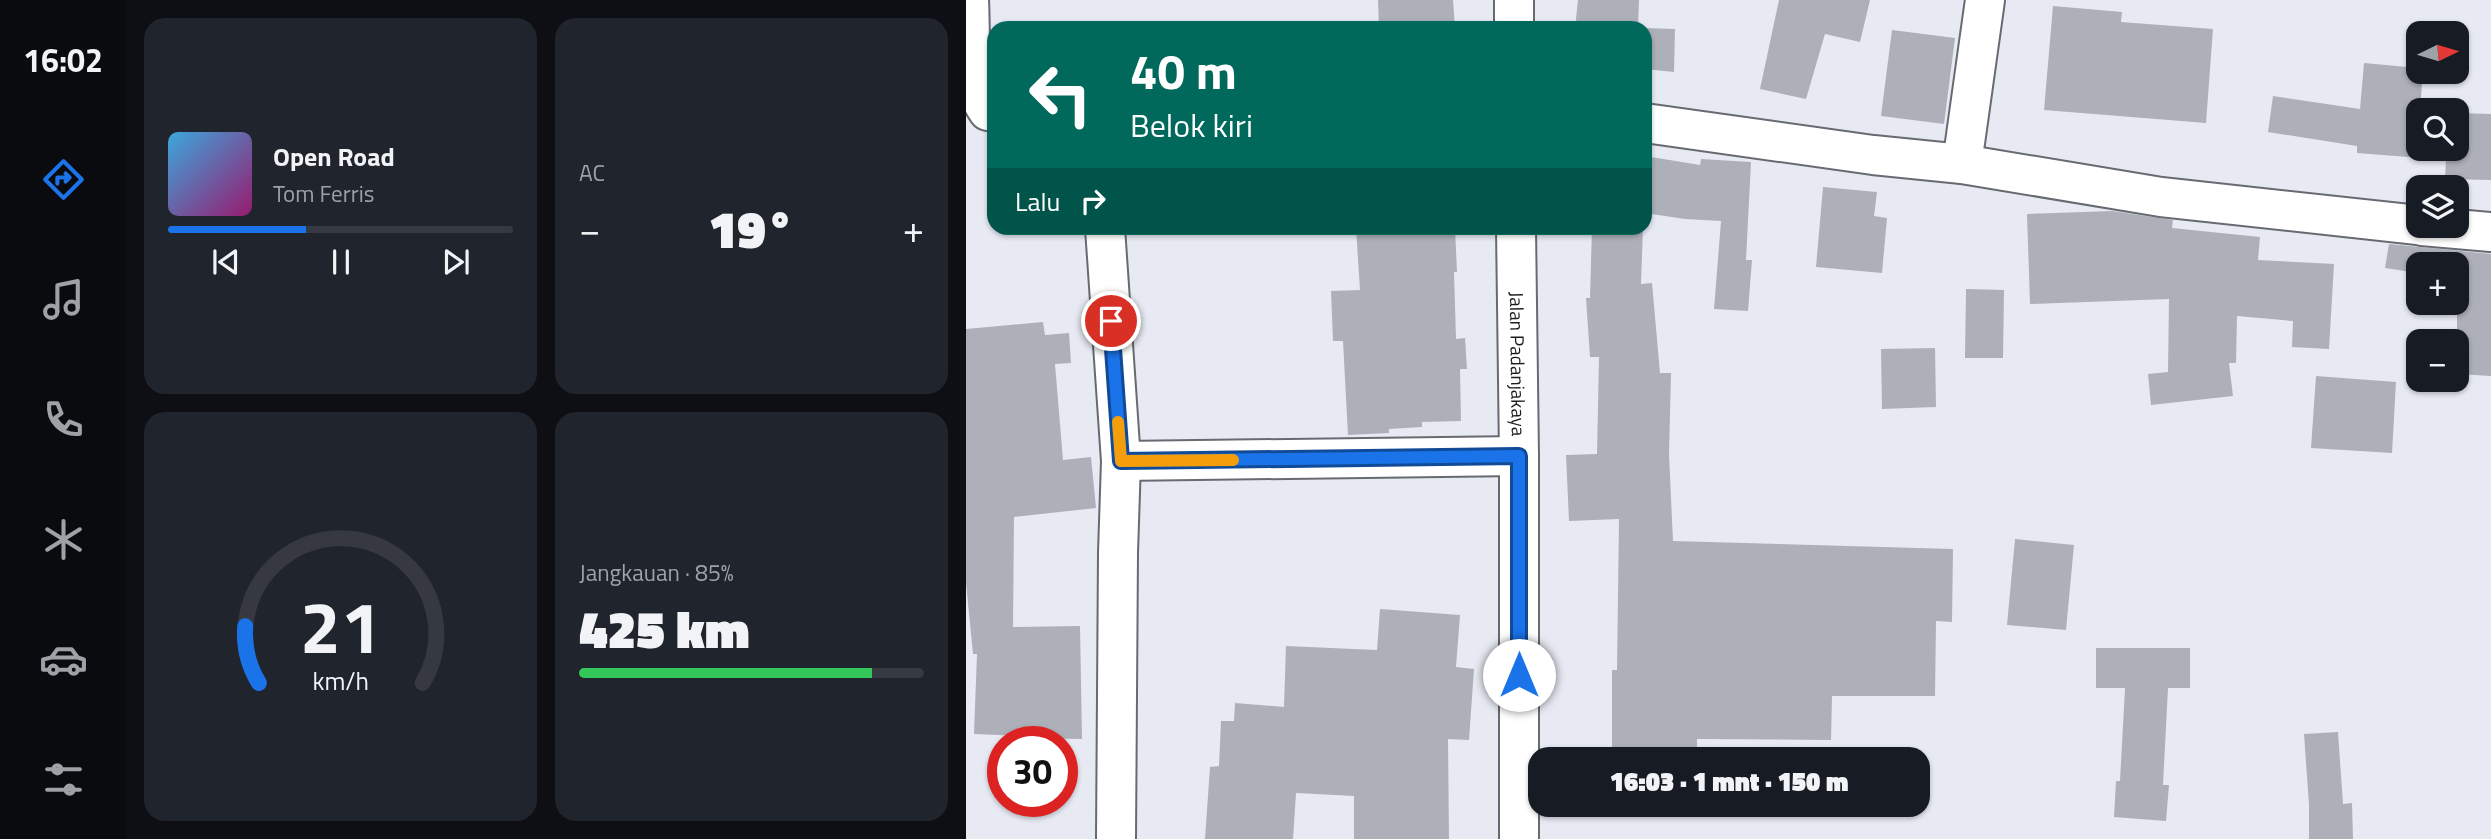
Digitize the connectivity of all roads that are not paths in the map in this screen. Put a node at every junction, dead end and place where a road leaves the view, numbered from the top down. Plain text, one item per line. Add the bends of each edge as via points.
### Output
1 (969, 0) edge
2 (1514, 0) edge
3 (1985, 0) edge
4 (1514, 21) edge
5 (987, 110) edge
6 (1652, 124) edge
7 (1962, 164) junction
8 (2406, 224) edge
9 (2469, 230) edge
10 (2491, 232) edge
11 (1105, 235) edge
12 (1516, 235) edge
13 (1519, 456) junction
14 (1121, 461) junction
15 (1116, 839) edge
16 (1519, 839) edge

1 - 5 street via 975,86
2 - 4 street
3 - 7 street
6 - 7 street
7 - 8 street via 2161,197
9 - 10 street
11 - 14 street
12 - 13 street, Jalan Padanjakaya
13 - 14 street
13 - 16 street, Jalan Padanjakaya
14 - 15 street

